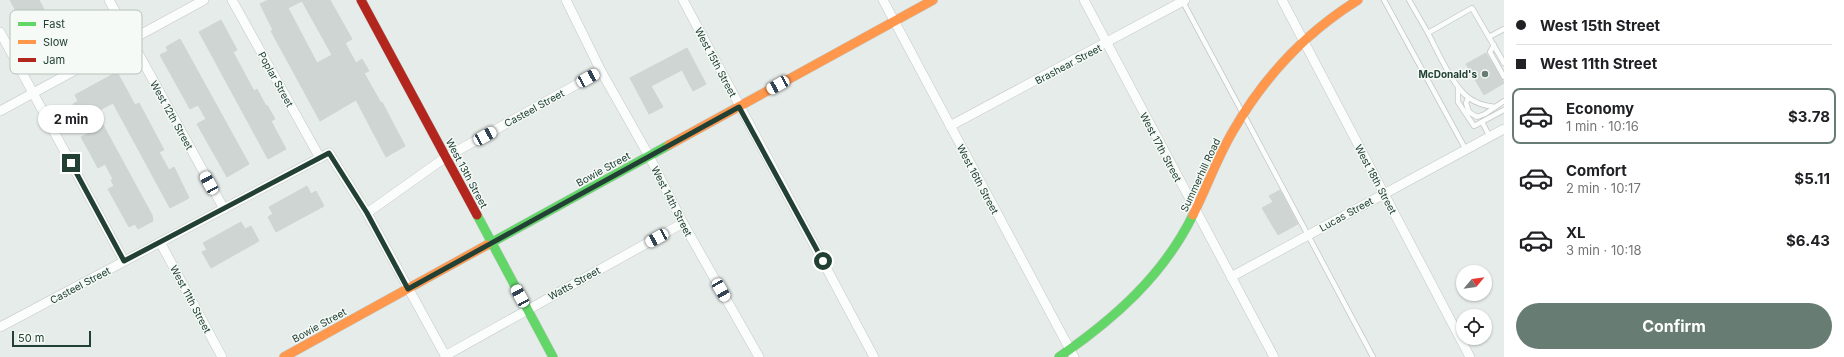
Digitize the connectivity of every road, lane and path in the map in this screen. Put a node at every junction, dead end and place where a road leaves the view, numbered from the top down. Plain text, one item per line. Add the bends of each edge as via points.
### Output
1 (109, 0) edge
2 (204, 0) edge
3 (232, 0) edge
4 (361, 0) edge
5 (566, 0) edge
6 (683, 0) edge
7 (883, 0) edge
8 (933, 0) edge
9 (1084, 0) edge
10 (1183, 0) edge
11 (1282, 0) edge
12 (1358, 0) edge
13 (1384, 0) edge
14 (1409, 0) edge
15 (114, 10) edge
16 (894, 21) junction
17 (1504, 29) edge
18 (0, 32) edge
19 (1428, 33) junction
20 (142, 34) edge
21 (1489, 37) junction
22 (1304, 40) junction
23 (1107, 43) junction
24 (1494, 45) junction
25 (10, 51) edge
26 (142, 62) edge
27 (1504, 63) edge
28 (601, 71) junction
29 (22, 74) edge
30 (69, 74) edge
31 (1504, 77) edge
32 (1458, 88) junction
33 (33, 94) junction
34 (1468, 98) junction
35 (1504, 101) edge
36 (739, 107) junction
37 (1495, 107) junction
38 (1504, 110) edge
39 (0, 111) edge
40 (1243, 113) junction
41 (1482, 122) junction
42 (950, 126) junction
43 (1504, 129) edge
44 (1490, 137) junction
45 (1466, 150) junction
46 (650, 156) junction
47 (446, 157) junction
48 (320, 158) junction
49 (1384, 194) junction
50 (224, 209) junction
51 (1195, 211) junction
52 (367, 213) junction
53 (682, 223) junction
54 (1308, 235) junction
55 (160, 242) junction
56 (492, 243) junction
57 (124, 261) junction
58 (1231, 277) junction
59 (408, 289) junction
60 (528, 309) junction
61 (0, 327) edge
62 (1072, 353) edge
63 (446, 356) edge
64 (222, 357) edge
65 (284, 357) edge
66 (553, 357) edge
67 (759, 357) edge
68 (874, 357) edge
69 (1059, 357) edge
70 (1274, 357) edge
71 (1373, 357) edge
72 (1470, 357) edge

1 - 15 street, West 12th Street
2 - 20 street
3 - 48 street, Poplar Street
4 - 47 street, West 13th Street
5 - 28 street, West 14th Street
6 - 36 street, West 15th Street
7 - 16 street, West 16th Street
8 - 16 street, Bowie Street
9 - 23 street, West 17th Street
10 - 23 street, Brashear Street
10 - 40 lane
11 - 22 street, West 18th Street
12 - 22 street, Summerhill Road
13 - 45 lane
14 - 19 lane
16 - 36 street, Bowie Street
16 - 42 street, West 16th Street
17 - 21 lane
18 - 25 street
19 - 21 lane via 1472,8
19 - 32 lane
21 - 24 lane
22 - 40 street, Summerhill Road via 1263,84
22 - 49 street, West 18th Street
23 - 42 street, Brashear Street
23 - 51 street, West 17th Street
24 - 27 lane
24 - 31 lane via 1490,52
26 - 50 street, West 12th Street
28 - 46 street, West 14th Street
28 - 47 street, Casteel Street
29 - 33 street
30 - 33 street
32 - 34 lane
32 - 41 lane via 1458,102 1474,126
33 - 39 street
33 - 57 street
34 - 37 lane
34 - 37 lane via 1466,103 1469,112 1477,117
35 - 37 lane
36 - 46 street, Bowie Street
36 - 68 street, West 15th Street
38 - 41 lane
40 - 51 street, Summerhill Road
40 - 54 lane
41 - 44 lane
42 - 62 street, West 16th Street
43 - 44 street, Lucas Street
44 - 45 street, Lucas Street
45 - 49 street, Lucas Street
46 - 53 street, West 14th Street
46 - 56 street, Bowie Street
47 - 52 street, Casteel Street
47 - 56 street, West 13th Street
48 - 50 street, Casteel Street
48 - 52 street, Casteel Street via 329,153
49 - 54 street, Lucas Street
49 - 72 street, West 18th Street
50 - 55 street, Casteel Street
51 - 58 street, West 17th Street
51 - 62 street, Summerhill Road via 1171,254 1140,292
52 - 59 street
53 - 60 street, Watts Street
53 - 67 street, West 14th Street
54 - 58 street, Lucas Street
54 - 71 lane
55 - 57 street, Casteel Street
55 - 64 street, West 11th Street
56 - 59 street, Bowie Street
56 - 60 street, West 13th Street
57 - 61 street, Casteel Street
58 - 70 street, West 17th Street
59 - 63 street
59 - 65 street, Bowie Street
60 - 63 street, Watts Street
60 - 66 street, West 13th Street
62 - 69 street, Summerhill Road

